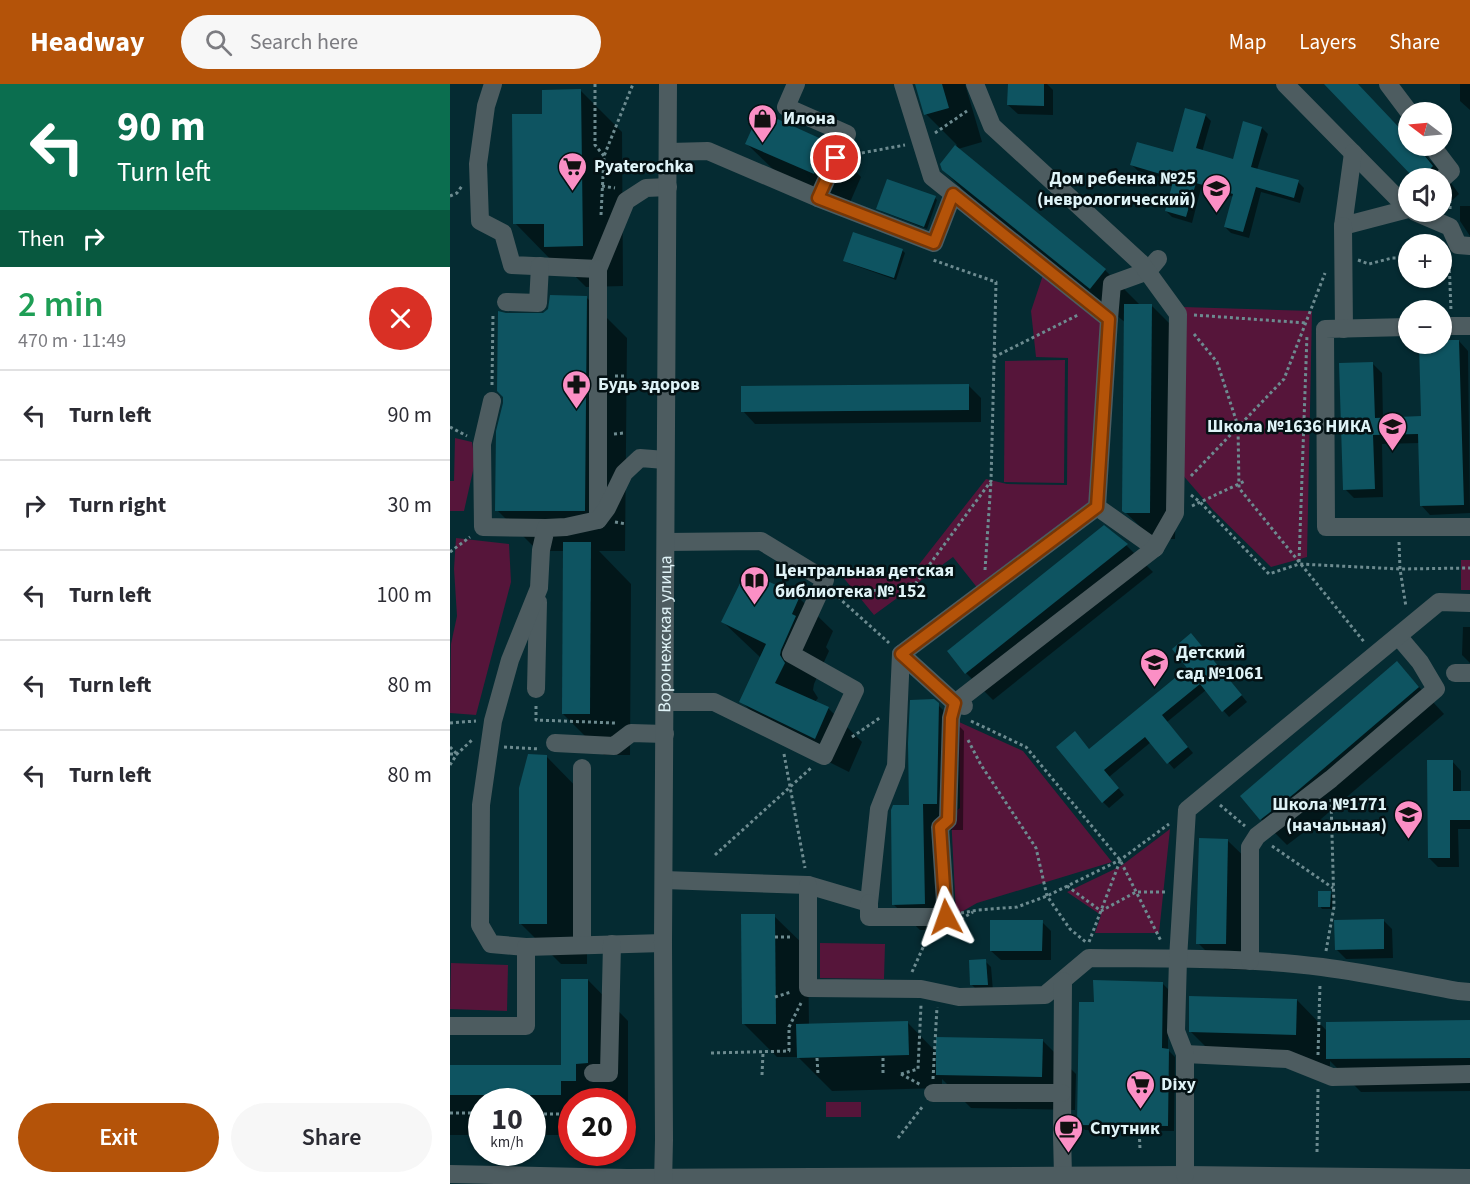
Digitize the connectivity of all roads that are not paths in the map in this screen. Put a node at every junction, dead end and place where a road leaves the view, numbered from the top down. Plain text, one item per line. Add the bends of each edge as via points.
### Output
1 (493, 84) edge
2 (668, 84) edge
3 (796, 84) edge
4 (903, 84) edge
5 (975, 84) edge
6 (1285, 84) edge
7 (1388, 84) edge
8 (1401, 102) edge
9 (669, 152) junction
10 (1353, 153) junction
11 (1440, 156) edge
12 (1449, 168) edge
13 (668, 187) junction
14 (953, 194) junction
15 (818, 198) junction
16 (1398, 199) edge
17 (1398, 212) edge
18 (1438, 222) edge
19 (1343, 226) junction
20 (1470, 246) edge
21 (1153, 265) junction
22 (540, 266) junction
23 (598, 269) junction
24 (506, 302) road end
25 (1109, 319) junction
26 (1452, 326) edge
27 (1470, 326) edge
28 (1398, 327) edge
29 (1344, 329) junction
30 (492, 401) road end
31 (665, 459) junction
32 (1097, 507) junction
33 (598, 520) junction
34 (1470, 527) edge
35 (546, 528) junction
36 (666, 542) junction
37 (1155, 549) junction
38 (538, 588) junction
39 (1470, 603) edge
40 (1403, 631) junction
41 (901, 654) junction
42 (536, 689) road end
43 (665, 702) junction
44 (957, 706) junction
45 (665, 734) junction
46 (555, 743) road end
47 (582, 768) dead end
48 (664, 880) junction
49 (807, 885) junction
50 (869, 903) junction
51 (663, 943) junction
52 (612, 944) junction
53 (582, 945) junction
54 (526, 947) junction
55 (1178, 959) junction
56 (1250, 961) junction
57 (1063, 981) junction
58 (1470, 992) edge
59 (450, 1026) edge
60 (1185, 1054) junction
61 (592, 1073) dead end
62 (1470, 1074) edge
63 (933, 1093) road end
64 (1062, 1093) junction
65 (450, 1174) edge
66 (1185, 1175) junction
67 (1063, 1176) junction
68 (1470, 1178) edge
69 (898, 1180) edge
70 (990, 1180) edge
71 (663, 1181) edge

1 - 22 street via 478,164 480,221 503,232 512,265
2 - 9 street, Воронежская улица
3 - 15 street via 786,106 847,134
4 - 14 street via 932,177
5 - 21 street via 992,126
6 - 10 street
7 - 8 street
9 - 13 street, Воронежская улица
9 - 15 street via 708,151
10 - 16 street
10 - 19 street
11 - 12 street
13 - 23 street via 646,188 626,201
13 - 31 street, Воронежская улица
14 - 15 street via 934,243
14 - 25 street
17 - 19 street
18 - 20 street via 1450,227 1458,245
19 - 29 street
21 - 25 street via 1112,284
21 - 37 street via 1178,314 1175,513
22 - 23 street
22 - 24 street via 538,303
23 - 33 street
25 - 32 street
26 - 27 street
28 - 29 street
29 - 34 street via 1325,329 1326,527
30 - 35 street via 482,444 483,527
31 - 33 street via 640,459 624,473
31 - 36 street, Воронежская улица
32 - 37 street
32 - 41 street
33 - 35 street
35 - 38 street via 540,550
36 - 43 street, Воронежская улица
36 - 43 street via 761,541 825,580 791,654 855,690 824,756 714,702
37 - 44 street
38 - 42 street
38 - 54 street via 510,660 493,721 481,805 480,925 490,944
39 - 40 street via 1439,602
40 - 55 street via 1187,810
40 - 56 street via 1440,694 1257,836 1250,847
41 - 44 street
41 - 50 street via 896,766 879,809
43 - 45 street, Воронежская улица
44 - 50 street via 948,820 940,827 946,917 868,917
45 - 46 street via 631,733 614,746
45 - 48 street, Воронежская улица
47 - 53 street
48 - 49 street
48 - 51 street, Воронежская улица
49 - 50 street
49 - 57 street via 808,987 922,990 959,997 1045,995
51 - 52 street
51 - 71 street, Воронежская улица
52 - 53 street
52 - 61 street via 609,1073
53 - 54 street
54 - 59 street via 526,1026
55 - 56 street
55 - 57 street via 1088,951
55 - 60 street via 1176,1031
56 - 58 street via 1324,967
57 - 64 street
60 - 62 street via 1287,1059 1332,1077
60 - 66 street
63 - 64 street
64 - 67 street
65 - 71 street
66 - 67 street
66 - 68 street
67 - 70 street
69 - 70 street
69 - 71 street

